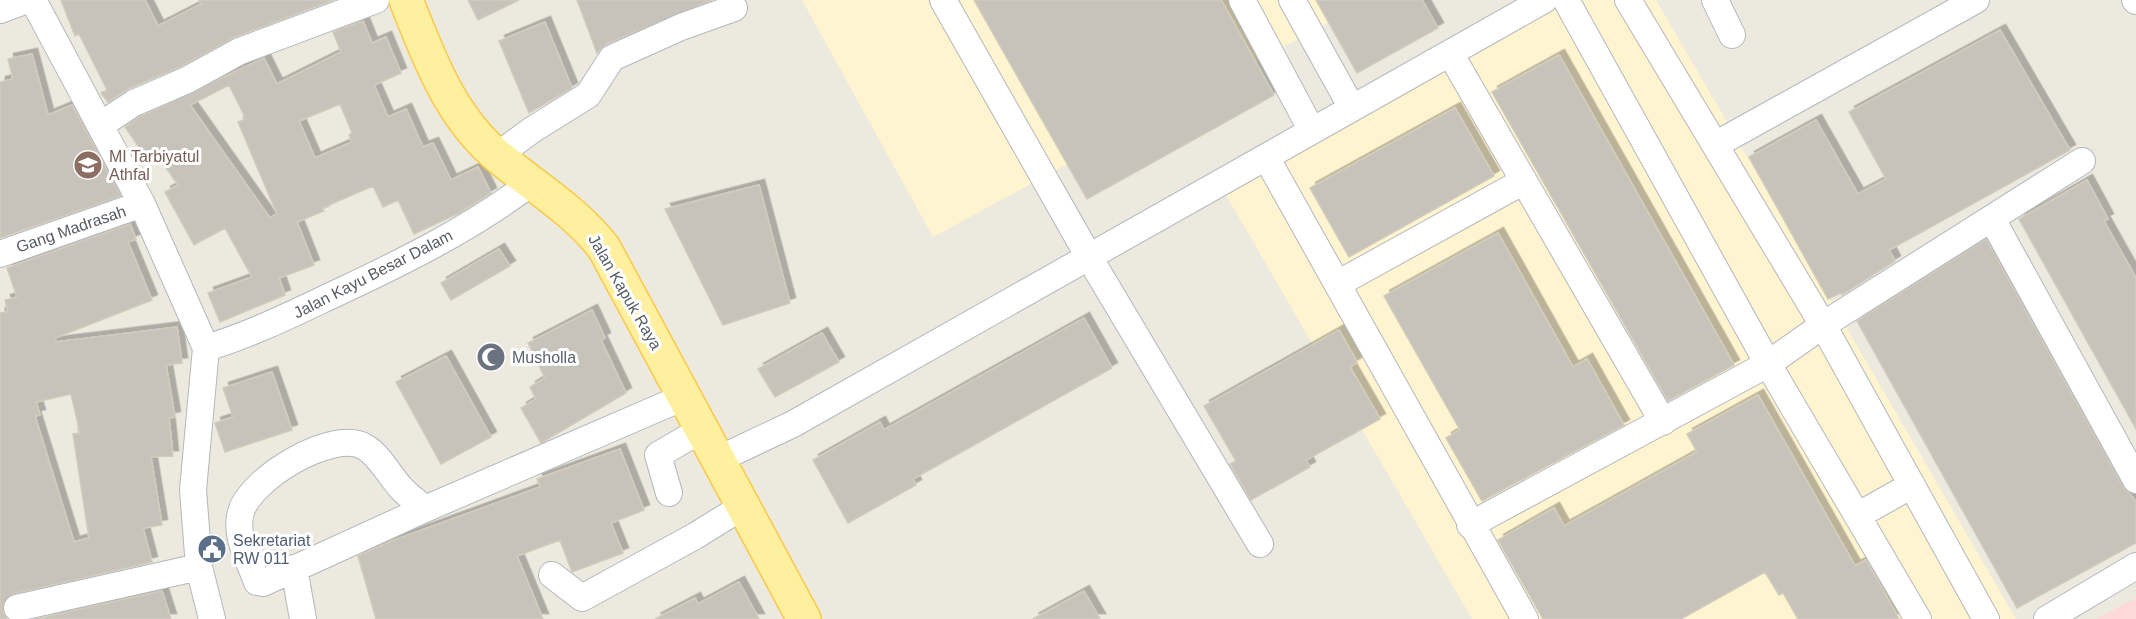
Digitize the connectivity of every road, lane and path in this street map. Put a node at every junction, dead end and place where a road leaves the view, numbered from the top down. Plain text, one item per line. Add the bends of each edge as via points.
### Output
1 (27, 0) edge
2 (33, 0) edge
3 (376, 0) edge
4 (406, 0) edge
5 (943, 0) edge
6 (1242, 0) edge
7 (1292, 0) edge
8 (1544, 0) edge
9 (1566, 0) edge
10 (1628, 0) edge
11 (1715, 0) edge
12 (1976, 0) edge
13 (734, 8) dead end
14 (0, 10) edge
15 (1732, 35) dead end
16 (1450, 53) junction
17 (1352, 108) junction
18 (102, 124) junction
19 (1312, 131) junction
20 (1716, 145) junction
21 (498, 155) junction
22 (1266, 157) junction
23 (2082, 161) dead end
24 (1524, 181) junction
25 (531, 183) junction
26 (142, 204) junction
27 (1992, 219) junction
28 (0, 254) edge
29 (1089, 257) junction
30 (1339, 283) junction
31 (1823, 325) junction
32 (206, 348) junction
33 (1768, 364) junction
34 (684, 397) junction
35 (1663, 422) junction
36 (701, 430) junction
37 (717, 460) junction
38 (2136, 480) edge
39 (1912, 485) junction
40 (669, 493) dead end
41 (742, 507) junction
42 (425, 508) junction
43 (1857, 516) junction
44 (1470, 525) junction
45 (1260, 544) dead end
46 (2136, 566) edge
47 (199, 567) junction
48 (294, 568) junction
49 (552, 575) dead end
50 (17, 608) dead end
51 (212, 619) edge
52 (303, 619) edge
53 (804, 619) edge
54 (1525, 619) edge
55 (1918, 619) edge
56 (1986, 619) edge
57 (2047, 619) edge

1 - 14 street
2 - 18 street
3 - 18 street via 240,51
4 - 21 main road, Jalan Kapuk Raya via 454,107
5 - 29 street
6 - 19 street
7 - 17 street
8 - 16 street
9 - 33 street
10 - 20 street
11 - 15 street
12 - 20 street
13 - 21 street via 612,58 588,95
16 - 17 street
16 - 24 street
17 - 19 street
18 - 26 street
19 - 22 street
20 - 31 street
21 - 25 main road, Jalan Kapuk Raya
22 - 29 street
22 - 30 street
23 - 27 street
24 - 30 street
24 - 35 street
25 - 32 street, Jalan Kayu Besar Dalam via 423,251 249,335
25 - 34 main road, Jalan Kapuk Raya via 573,214 604,248
26 - 28 street, Gang Madrasah
26 - 32 street
27 - 31 street
27 - 38 street
29 - 37 street via 793,424
29 - 45 street
30 - 44 street
31 - 33 street
31 - 39 street
32 - 47 street via 193,490
33 - 35 street
33 - 43 street
34 - 36 main road, Jalan Kapuk Raya
34 - 42 street
35 - 44 street
36 - 37 main road, Jalan Kapuk Raya
36 - 40 street via 658,455
37 - 41 main road, Jalan Kapuk Raya
39 - 43 street
39 - 56 street
41 - 49 street via 582,598
41 - 53 main road, Jalan Kapuk Raya
42 - 48 street
42 - 48 street via 403,490 366,447 350,441 303,453 261,484 241,510 238,531 257,582 263,583
43 - 55 street
44 - 54 street
46 - 57 street
47 - 50 street
47 - 51 street
48 - 52 street

